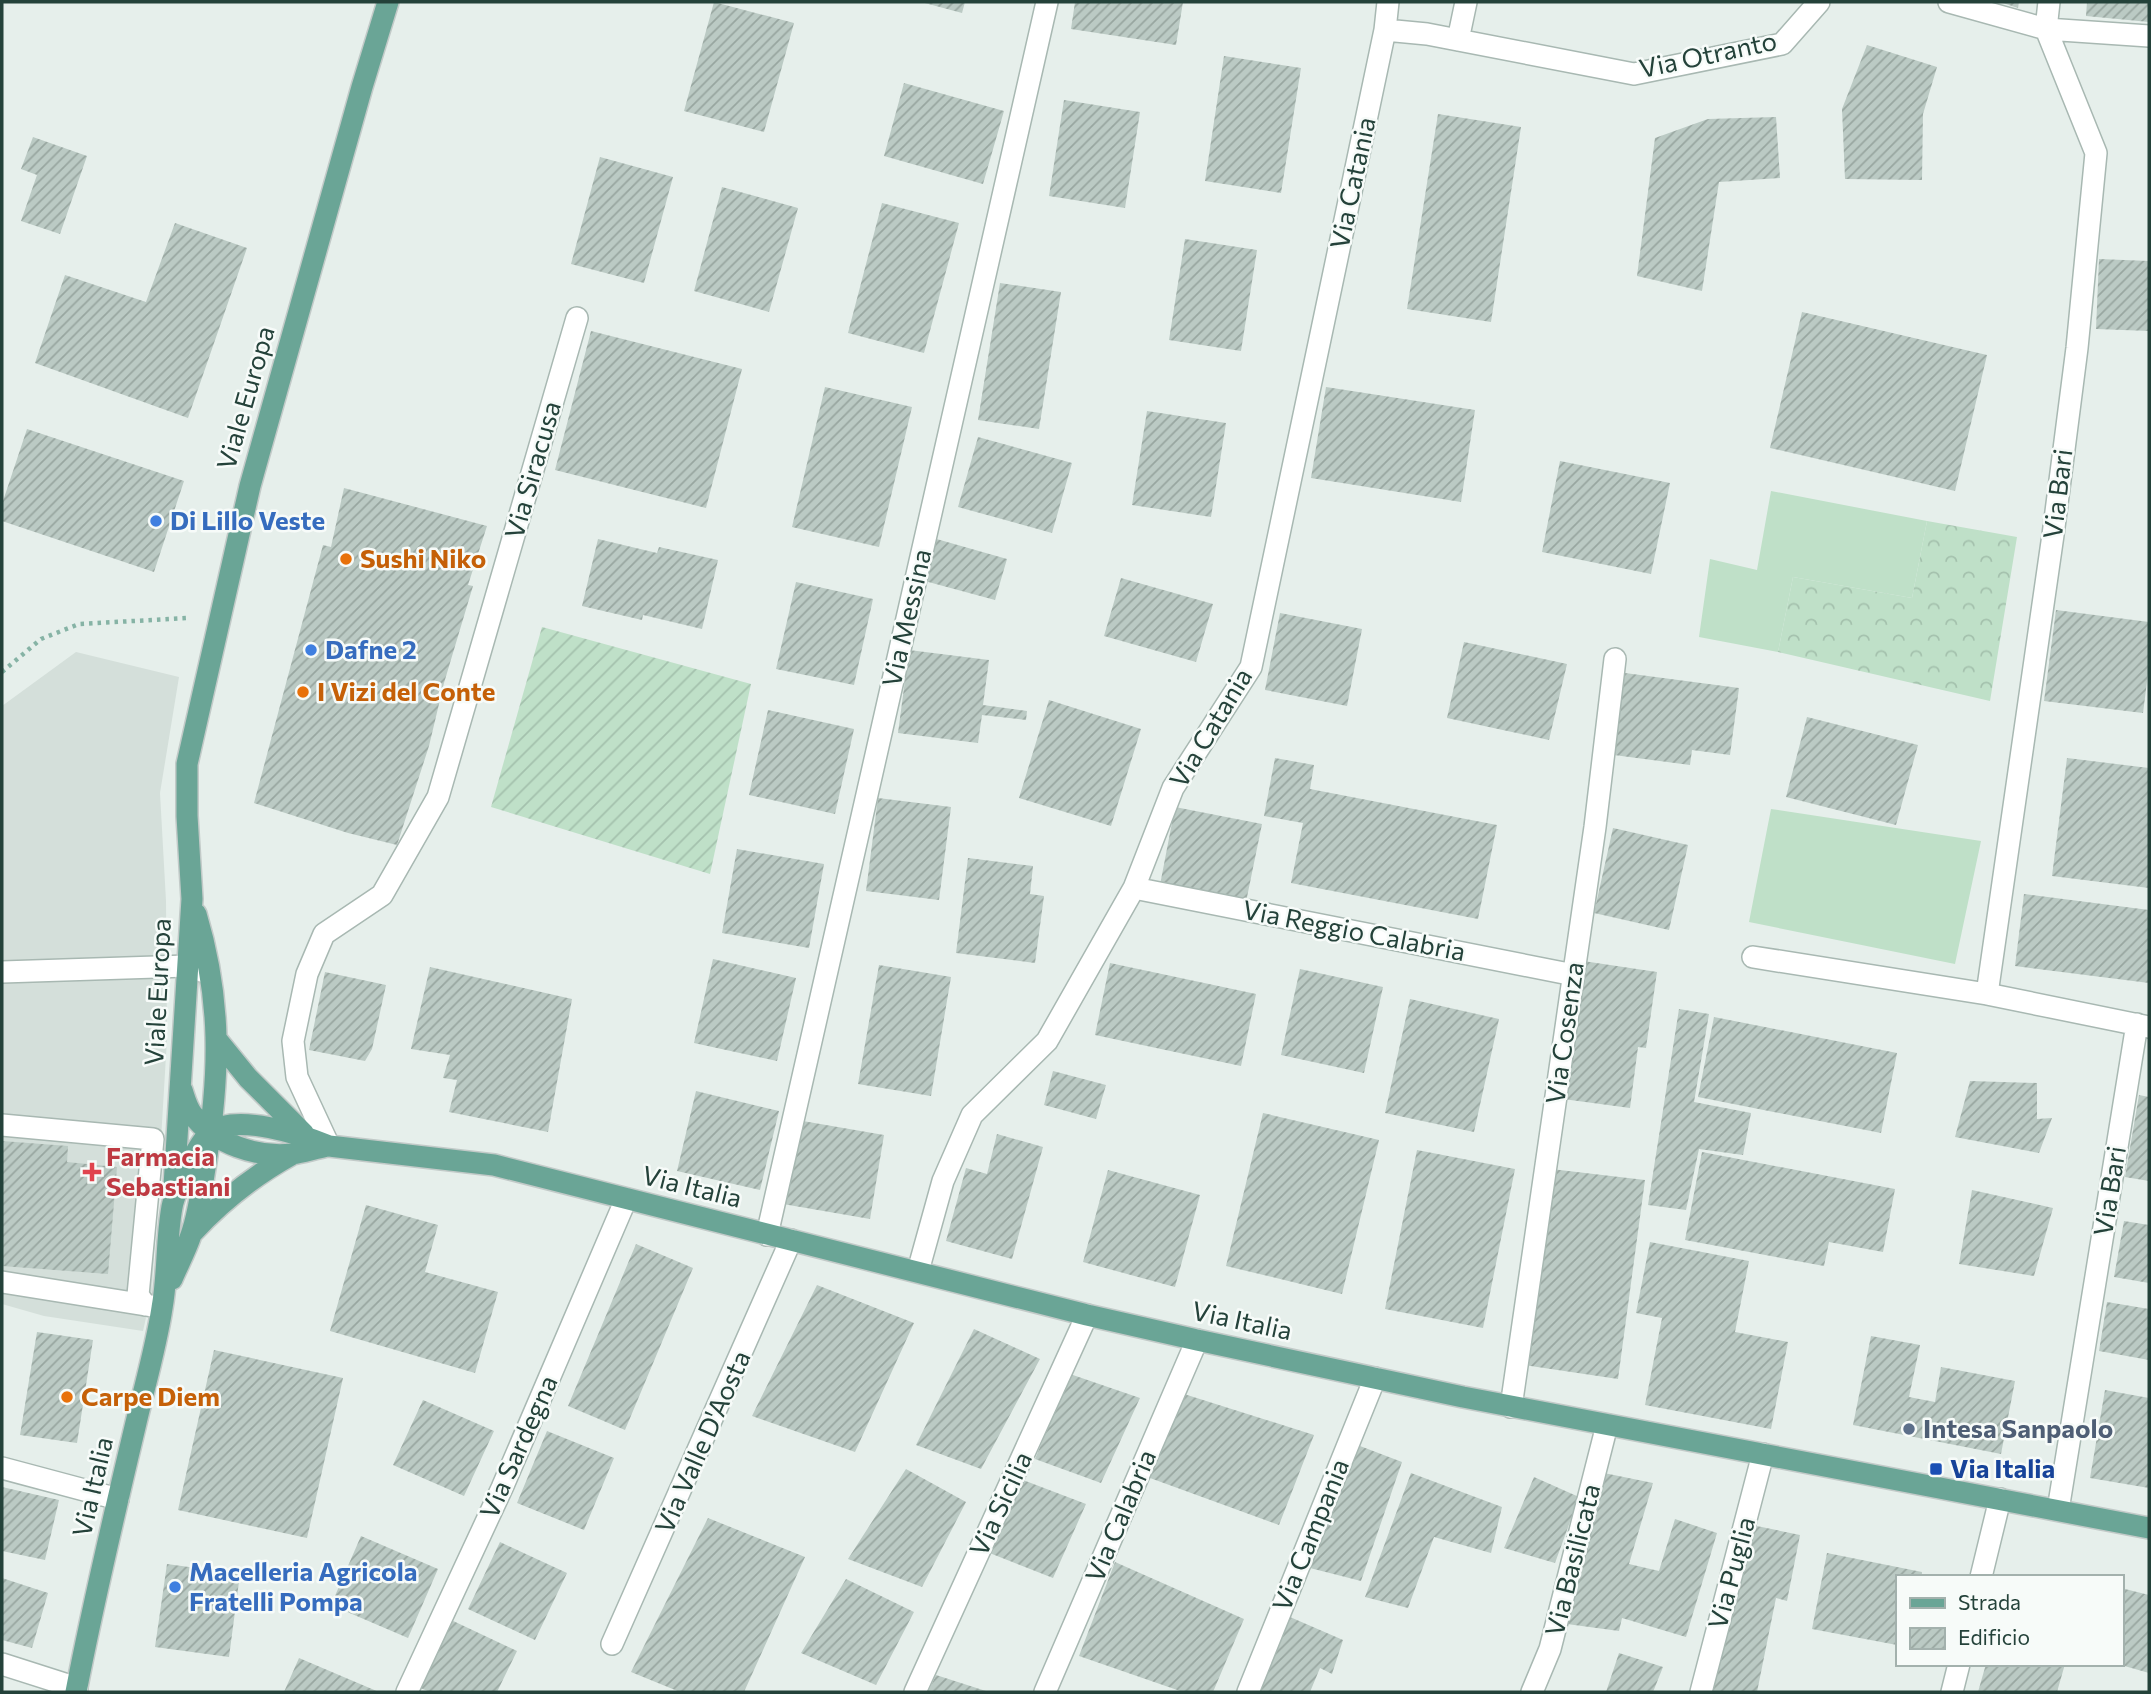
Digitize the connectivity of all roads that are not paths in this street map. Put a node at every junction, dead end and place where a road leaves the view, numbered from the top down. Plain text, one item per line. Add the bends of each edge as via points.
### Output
1 (388, 2) edge
2 (1048, 2) edge
3 (1388, 2) edge
4 (1466, 2) edge
5 (1819, 2) edge
6 (1949, 2) edge
7 (2049, 2) edge
8 (2046, 29) junction
9 (1385, 30) junction
10 (2149, 36) edge
11 (1458, 40) junction
12 (577, 318) dead end
13 (1615, 659) dead end
14 (1135, 888) junction
15 (192, 899) junction
16 (1753, 957) dead end
17 (187, 966) junction
18 (2, 972) edge
19 (1574, 975) junction
20 (212, 978) junction
21 (1987, 994) junction
22 (2143, 1026) edge
23 (218, 1041) junction
24 (181, 1089) junction
25 (2, 1125) edge
26 (211, 1132) junction
27 (306, 1136) junction
28 (329, 1146) junction
29 (292, 1154) junction
30 (626, 1199) junction
31 (172, 1205) junction
32 (192, 1233) junction
33 (767, 1235) junction
34 (791, 1240) junction
35 (918, 1271) junction
36 (2, 1282) edge
37 (157, 1304) junction
38 (1087, 1315) junction
39 (1197, 1340) junction
40 (1375, 1378) junction
41 (1511, 1407) junction
42 (1607, 1425) junction
43 (1763, 1454) junction
44 (2, 1468) edge
45 (118, 1499) junction
46 (2000, 1499) junction
47 (2058, 1510) junction
48 (2149, 1528) edge
49 (1981, 1575) edge
50 (612, 1644) dead end
51 (2, 1664) edge
52 (1958, 1666) edge
53 (77, 1690) edge
54 (407, 1692) edge
55 (915, 1692) edge
56 (1045, 1692) edge
57 (1248, 1692) edge
58 (1532, 1692) edge
59 (1701, 1692) edge
60 (1952, 1692) edge

1 - 15 main road, Viale Europa via 250,486 187,764
2 - 33 street, Via Messina
3 - 9 street, Via Catania
4 - 11 street
5 - 11 street, Via Otranto via 1782,44 1634,74
6 - 8 street
7 - 8 street, Via Bari
8 - 10 street
8 - 21 street, Via Bari via 2096,153 2074,374
9 - 11 street, Via Otranto
9 - 14 street, Via Catania via 1251,667 1173,788
12 - 28 street, Via Siracusa via 438,797 382,895 324,934 307,974 293,1041 297,1077
13 - 19 street, Via Cosenza
14 - 19 street, Via Reggio Calabria
14 - 35 street, Via Catania via 1047,1041 972,1115 943,1181
15 - 17 main road, Viale Europa
15 - 20 main road, Viale Europa
16 - 21 street, Via Bari
17 - 18 street
17 - 20 street
17 - 24 main road, Viale Europa
19 - 41 street, Via Cosenza
20 - 23 main road, Viale Europa
21 - 22 street, Via Bari
22 - 47 street, Via Bari
23 - 26 main road, Viale Europa
23 - 27 main road, Via Italia
24 - 26 main road, Viale Europa via 193,1116
24 - 31 main road, Viale Europa
25 - 37 street via 153,1139 138,1296
26 - 27 main road, Via Italia via 252,1125
26 - 29 main road, Via Italia via 242,1149
26 - 31 main road, Via Italia via 195,1154
26 - 32 main road, Via Italia
27 - 28 main road, Via Italia
28 - 29 main road, Via Italia
28 - 30 main road, Via Italia via 494,1166
29 - 32 main road, Via Italia via 239,1187
30 - 33 main road, Via Italia
30 - 54 street, Via Sardegna via 502,1488
31 - 37 main road, Via Italia
32 - 37 main road, Via Italia
33 - 34 main road, Via Italia
34 - 35 main road, Via Italia
34 - 50 street, Via Valle D'Aosta
35 - 38 main road, Via Italia
36 - 37 street
37 - 45 main road, Via Italia
38 - 39 main road, Via Italia
38 - 55 street, Via Sicilia
39 - 40 main road, Via Italia
39 - 56 street, Via Calabria
40 - 41 main road, Via Italia
40 - 57 street, Via Campania
41 - 42 main road, Via Italia
42 - 43 main road, Via Italia
42 - 58 street, Via Basilicata via 1550,1649
43 - 46 main road, Via Italia
43 - 59 street, Via Puglia
44 - 45 street
45 - 53 main road, Via Italia
46 - 47 main road, Via Italia
46 - 49 street
47 - 48 main road, Via Italia
51 - 53 street, Via Italia
52 - 60 street

